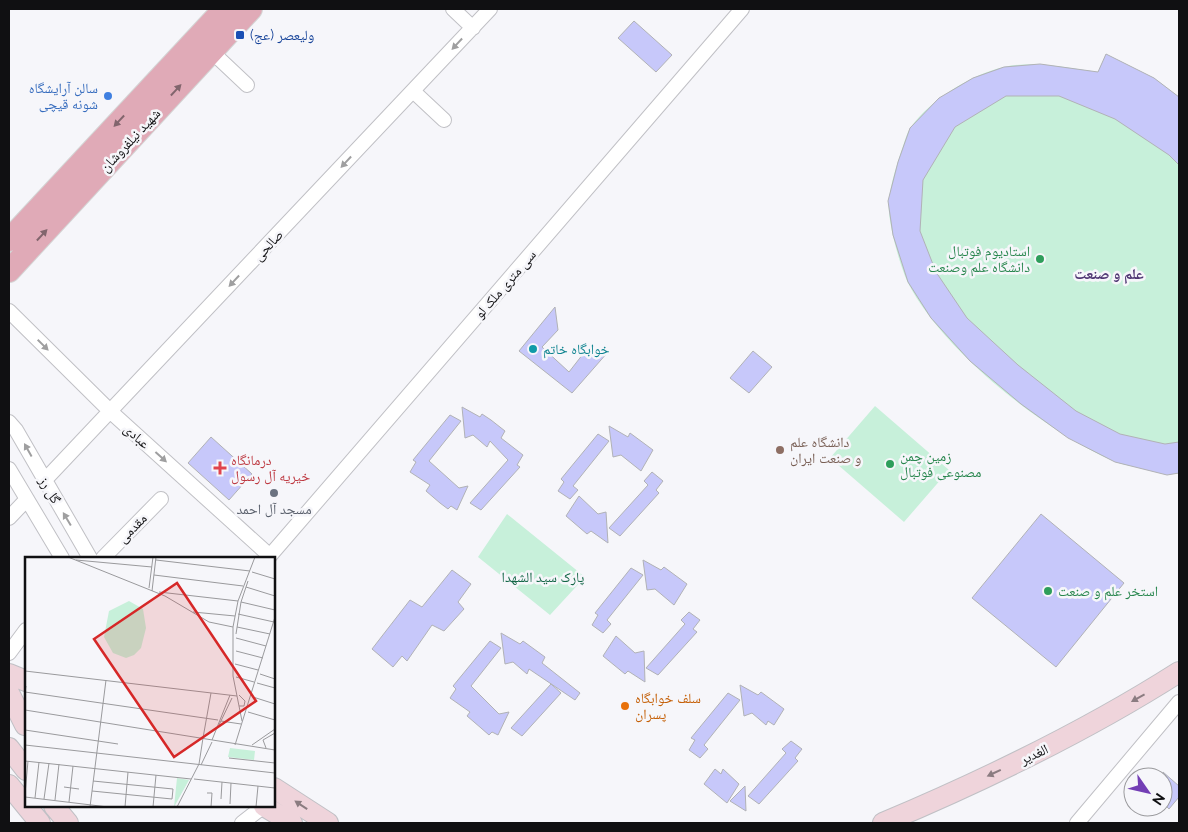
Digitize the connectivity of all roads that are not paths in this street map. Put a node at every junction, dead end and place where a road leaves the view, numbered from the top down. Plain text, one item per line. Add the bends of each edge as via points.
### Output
1 (224, 9) edge
2 (251, 9) edge
3 (453, 9) edge
4 (490, 9) edge
5 (742, 9) edge
6 (473, 28) junction
7 (212, 52) junction
8 (246, 86) dead end
9 (412, 92) junction
10 (444, 120) dead end
11 (9, 240) edge
12 (9, 271) edge
13 (9, 311) edge
14 (110, 412) junction
15 (9, 422) edge
16 (9, 469) edge
17 (44, 481) junction
18 (27, 499) junction
19 (161, 499) dead end
20 (9, 518) edge
21 (61, 557) edge
22 (89, 557) edge
23 (104, 557) edge
24 (269, 557) edge
25 (25, 631) edge
26 (9, 654) edge
27 (1179, 672) edge
28 (9, 674) edge
29 (25, 681) edge
30 (9, 693) edge
31 (1179, 702) edge
32 (25, 717) edge
33 (9, 748) edge
34 (25, 769) edge
35 (9, 785) edge
36 (276, 792) edge
37 (25, 805) edge
38 (27, 807) edge
39 (263, 807) edge
40 (266, 807) edge
41 (908, 817) edge
42 (40, 823) edge
43 (242, 823) edge
44 (292, 823) edge
45 (328, 823) edge
46 (883, 823) edge
47 (1077, 823) edge

1 -> 11 main road, شهید نیلفروشان
2 - 7 main road, شهید نیلفروشان
3 - 6 street
4 - 6 street, صالحی
5 - 24 street, سی متری ملک لو
6 -> 9 street, صالحی
7 - 8 street
12 -> 7 main road, شهید نیلفروشان
9 - 10 street
9 -> 14 street, صالحی
13 -> 14 street, عبادی
14 - 17 street, صالحی
14 -> 24 street, عبادی
17 -> 15 street, گل رز
16 - 18 street, گل رز
22 -> 17 street, گل رز
18 - 20 street
18 - 21 street, گل رز
19 - 23 street, مقدمی
25 - 26 street
27 -> 41 main road, الغدیر via 1054,744
28 - 29 main road
30 - 32 main road
31 - 47 street
33 - 34 main road
35 - 37 main road
45 -> 36 main road
38 - 42 main road
39 - 43 street
40 - 44 main road
41 - 46 main road, الغدیر

